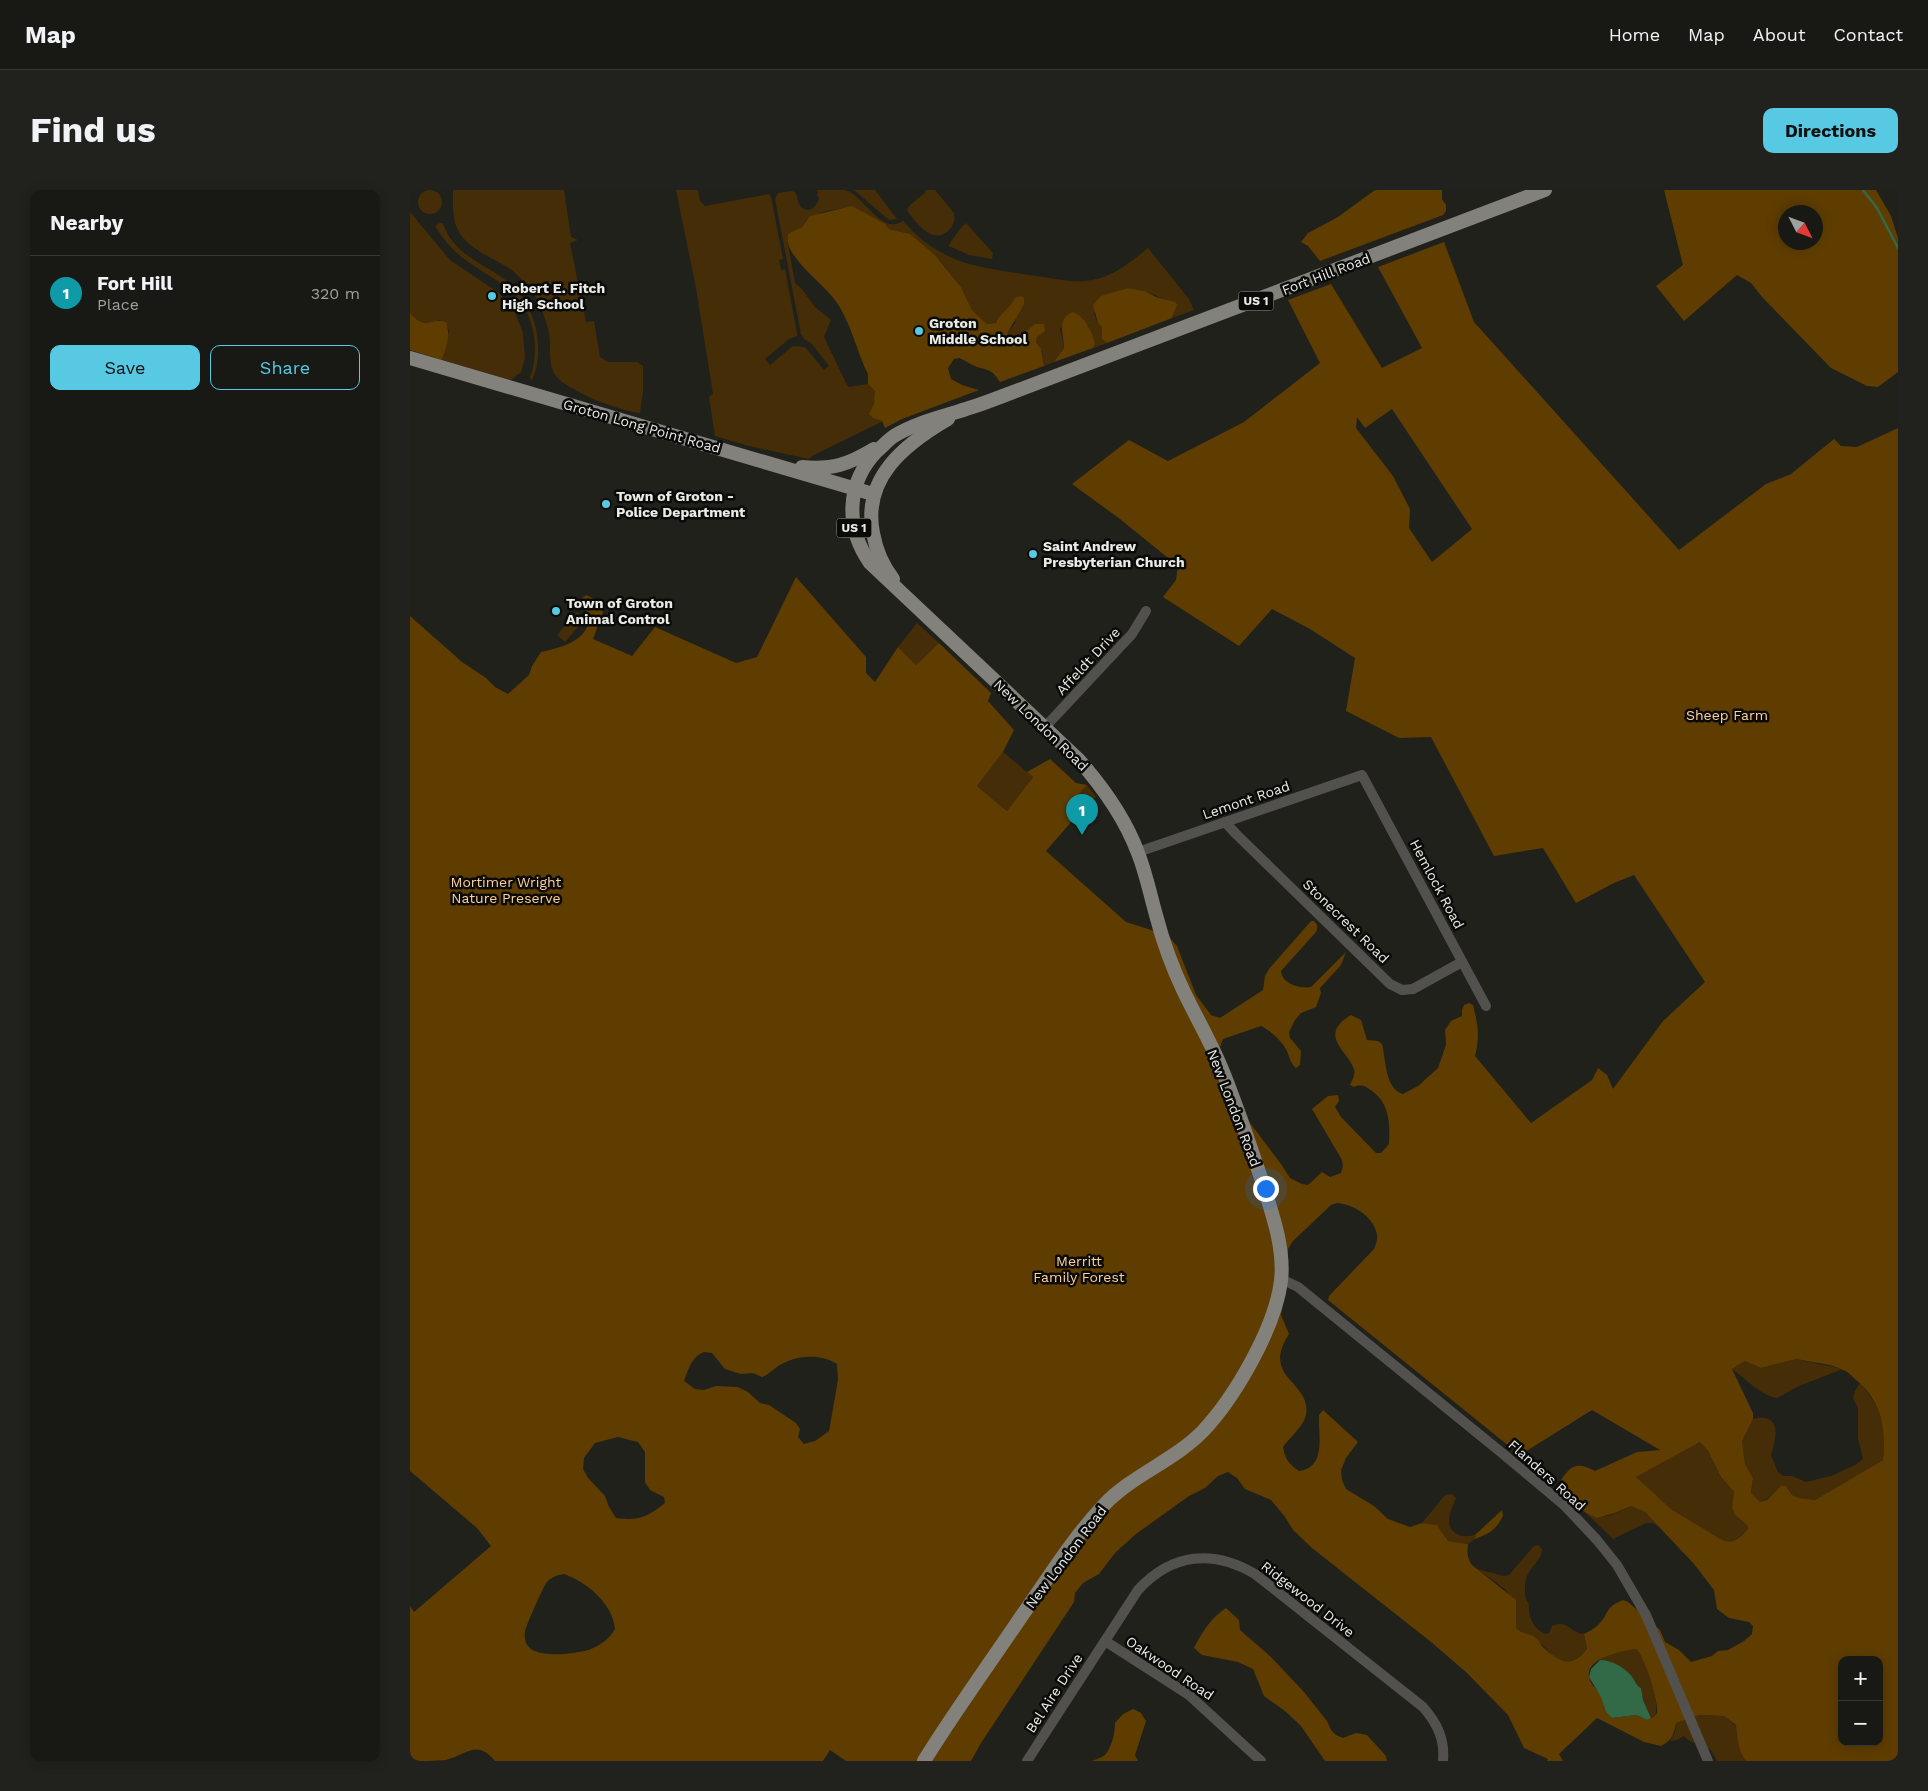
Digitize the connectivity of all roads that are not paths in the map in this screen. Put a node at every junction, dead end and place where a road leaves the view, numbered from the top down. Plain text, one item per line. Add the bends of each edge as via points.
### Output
1 (1545, 190) edge
2 (410, 358) edge
3 (966, 409) junction
4 (889, 439) junction
5 (757, 460) junction
6 (855, 488) junction
7 (873, 494) junction
8 (916, 605) junction
9 (1146, 611) dead end
10 (1045, 727) junction
11 (1362, 776) joint
12 (1226, 822) junction
13 (1138, 852) junction
14 (1462, 962) junction
15 (1486, 1006) dead end
16 (1281, 1279) junction
17 (1105, 1641) junction
18 (924, 1761) edge
19 (1027, 1761) edge
20 (1261, 1761) edge
21 (1443, 1761) edge
22 (1708, 1761) edge

1 - 3 main road, Fort Hill Road / US 1
2 - 5 main road, Groton Long Point Road
3 - 4 main road, Fort Hill Road / US 1 via 930,419
3 - 7 main road, Fort Hill Road / US 1 via 912,442 887,469
4 - 5 main road via 855,460 835,466 815,468
4 - 6 main road, Fort Hill Road / US 1 via 868,462
5 - 6 main road, Groton Long Point Road
6 - 7 main road, Groton Long Point Road
6 - 8 main road, Fort Hill Road / US 1 via 852,515 861,549 877,571
7 - 8 main road, Fort Hill Road / US 1 via 870,510 876,548 889,574
8 - 10 main road, New London Road / US 1
9 - 10 street, Affeldt Drive via 1132,634
10 - 13 main road, New London Road / US 1 via 1094,776
11 - 12 street, Lemont Road
11 - 14 street, Hemlock Road
12 - 13 street, Lemont Road
12 - 14 street, Stonecrest Road via 1390,984 1402,990 1413,989
13 - 16 main road, New London Road / US 1 via 1171,963 1220,1064 1250,1144 1272,1212 1280,1251
14 - 15 street, Hemlock Road
16 - 18 main road, New London Road / US 1 via 1277,1301 1260,1342 1218,1413 1202,1433 1119,1491 1091,1520
16 - 22 street, Flanders Road via 1303,1291 1502,1453 1564,1506 1596,1540 1617,1565 1646,1615
17 - 19 street, Bel Aire Drive
17 - 20 street, Oakwood Road via 1189,1695
17 - 21 street, Ridgewood Drive via 1138,1590 1164,1568 1196,1558 1231,1562 1255,1574 1423,1707 1434,1718 1441,1735

